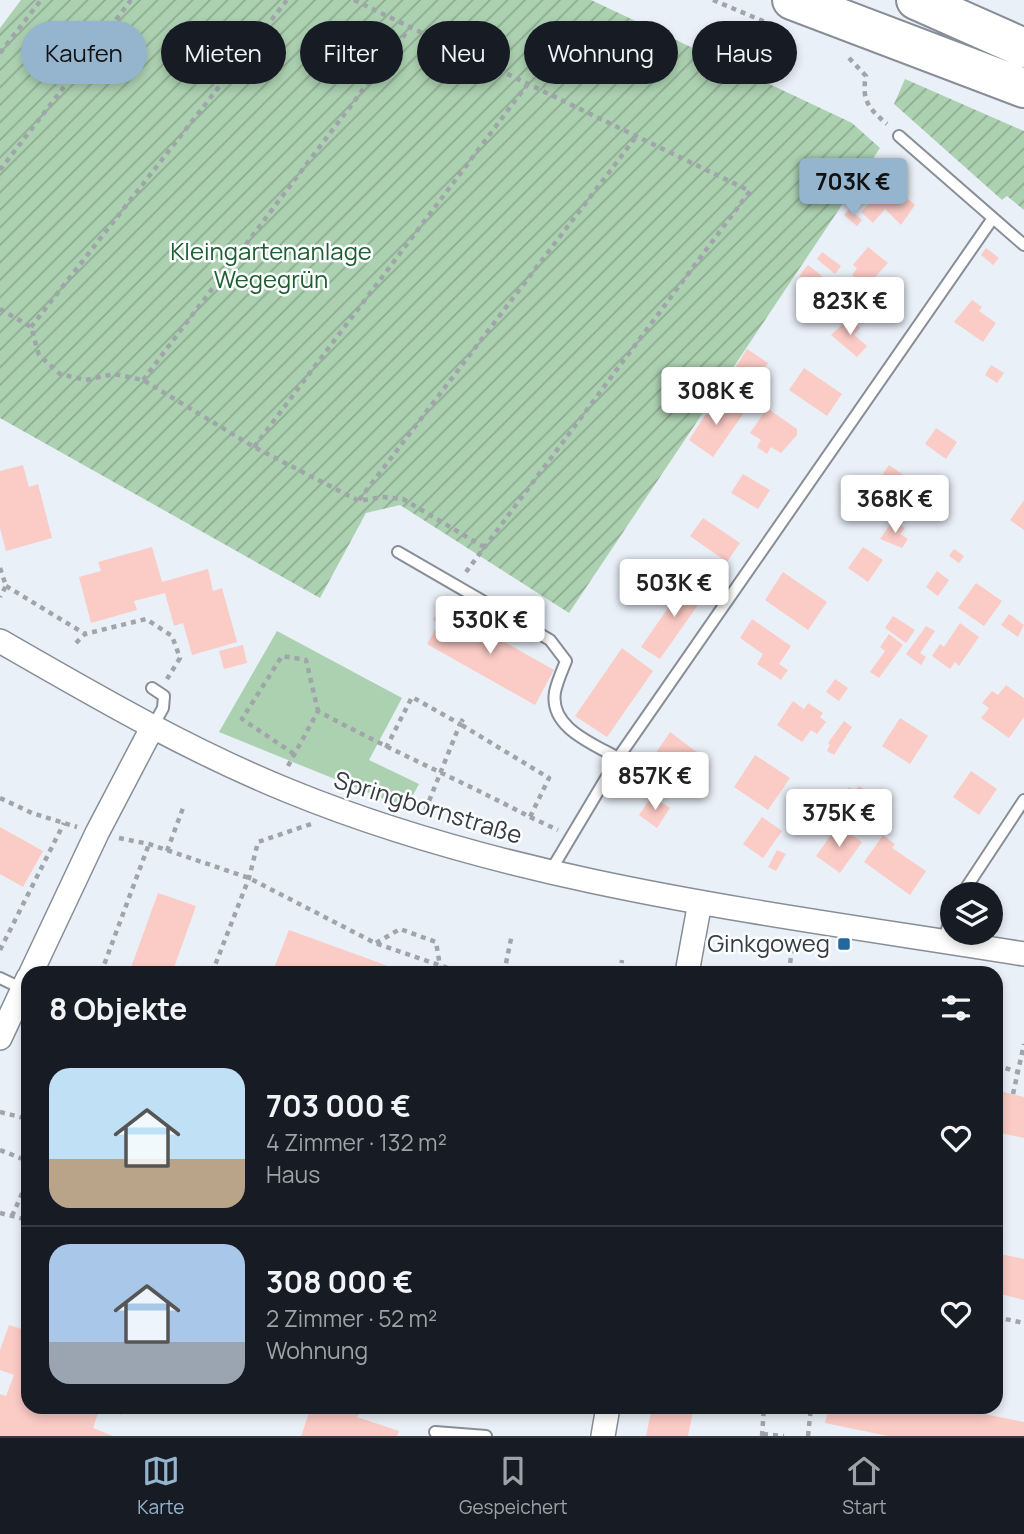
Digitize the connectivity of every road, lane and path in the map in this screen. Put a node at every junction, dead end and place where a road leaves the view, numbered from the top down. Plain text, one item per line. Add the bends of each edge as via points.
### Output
1 (41, 0) edge
2 (131, 0) edge
3 (287, 0) edge
4 (354, 0) edge
5 (713, 0) edge
6 (916, 0) edge
7 (783, 13) edge
8 (409, 29) junction
9 (1024, 48) edge
10 (0, 53) edge
11 (842, 55) dead end
12 (527, 85) junction
13 (1024, 88) edge
14 (887, 124) dead end
15 (899, 136) dead end
16 (636, 137) junction
17 (0, 170) edge
18 (993, 218) junction
19 (1024, 245) edge
20 (0, 309) edge
21 (31, 327) junction
22 (143, 380) junction
23 (254, 447) junction
24 (359, 501) junction
25 (484, 547) junction
26 (398, 552) dead end
27 (0, 568) edge
28 (6, 586) junction
29 (455, 587) junction
30 (0, 597) edge
31 (85, 634) junction
32 (0, 641) edge
33 (76, 643) dead end
34 (155, 690) joint
35 (318, 711) junction
36 (462, 721) junction
37 (152, 728) junction
38 (386, 748) junction
39 (294, 754) junction
40 (618, 758) junction
41 (286, 770) dead end
42 (441, 770) junction
43 (0, 798) edge
44 (1024, 800) edge
45 (331, 806) junction
46 (183, 808) dead end
47 (530, 817) junction
48 (421, 820) dead end
49 (64, 823) junction
50 (97, 833) junction
51 (569, 836) junction
52 (149, 844) junction
53 (167, 851) junction
54 (550, 872) junction
55 (249, 878) junction
56 (970, 882) edge
57 (700, 902) junction
58 (795, 918) junction
59 (512, 934) dead end
60 (940, 940) edge
61 (375, 943) junction
62 (969, 945) edge
63 (0, 950) edge
64 (1024, 954) edge
65 (622, 960) dead end
66 (34, 966) edge
67 (105, 966) edge
68 (215, 966) edge
69 (440, 966) joint
70 (505, 966) edge
71 (621, 966) edge
72 (688, 966) edge
73 (790, 966) edge
74 (0, 978) edge
75 (21, 980) edge
76 (21, 993) edge
77 (0, 1038) edge
78 (1024, 1044) edge
79 (1003, 1067) edge
80 (1017, 1072) junction
81 (1024, 1074) edge
82 (1013, 1094) dead end
83 (0, 1112) edge
84 (21, 1117) edge
85 (0, 1150) edge
86 (21, 1158) edge
87 (21, 1196) edge
88 (0, 1213) edge
89 (12, 1216) junction
90 (21, 1218) edge
91 (1003, 1318) edge
92 (1024, 1323) edge
93 (607, 1414) edge
94 (764, 1414) edge
95 (810, 1414) edge
96 (435, 1432) dead end
97 (763, 1435) edge
98 (486, 1436) edge
99 (603, 1436) edge
100 (784, 1436) edge
101 (808, 1436) edge

1 - 10 path
2 - 17 path
3 - 21 path
4 - 8 path
5 - 7 path
6 - 9 highway
7 - 13 highway
8 - 12 path
8 - 22 path
11 - 14 path via 866,76 863,91 868,109
12 - 16 path
12 - 23 path
15 - 18 lane
16 - 24 path
16 - 25 path via 750,191
18 - 19 lane
18 - 40 lane
20 - 21 path
21 - 22 path via 39,355 60,374 86,380 114,374
22 - 23 path
23 - 24 path
24 - 25 path via 402,499
25 - 29 path
26 - 29 lane
27 - 28 path
28 - 30 path
28 - 31 path
29 - 40 lane via 550,640 566,661 555,694 556,710 566,727
31 - 33 path
31 - 34 path via 146,619 172,636 180,659
32 - 37 street, Springbornstraße
34 - 37 lane via 164,696
35 - 38 path
35 - 39 path
35 - 39 path via 306,660 282,656 242,719
36 - 38 path via 412,697
36 - 42 path
36 - 47 path via 549,778
37 - 45 street, Springbornstraße via 290,792
37 - 50 street
38 - 42 path
39 - 41 path
40 - 51 lane
42 - 47 path
42 - 48 path
43 - 49 path
44 - 56 lane
45 - 54 street, Springbornstraße
45 - 55 path via 325,820 258,842
46 - 53 path
47 - 51 path
49 - 50 path
49 - 63 path
50 - 52 path
50 - 66 street
51 - 54 lane
52 - 53 path
52 - 67 path
53 - 55 path
54 - 57 street, Springbornstraße
55 - 61 path
55 - 68 path
57 - 58 street, Springbornstraße
57 - 72 street
58 - 60 street, Springbornstraße
58 - 73 path
59 - 70 path
61 - 69 path
61 - 69 path via 400,929 410,932 436,942
62 - 64 street, Springbornstraße
65 - 71 path
74 - 75 lane
76 - 77 street
78 - 80 path
79 - 80 path
80 - 81 path
80 - 82 path
83 - 84 path
85 - 86 path
87 - 89 path
88 - 89 path
89 - 90 path
91 - 92 path
93 - 99 street
94 - 97 path
95 - 101 path
96 - 98 lane
97 - 100 path

